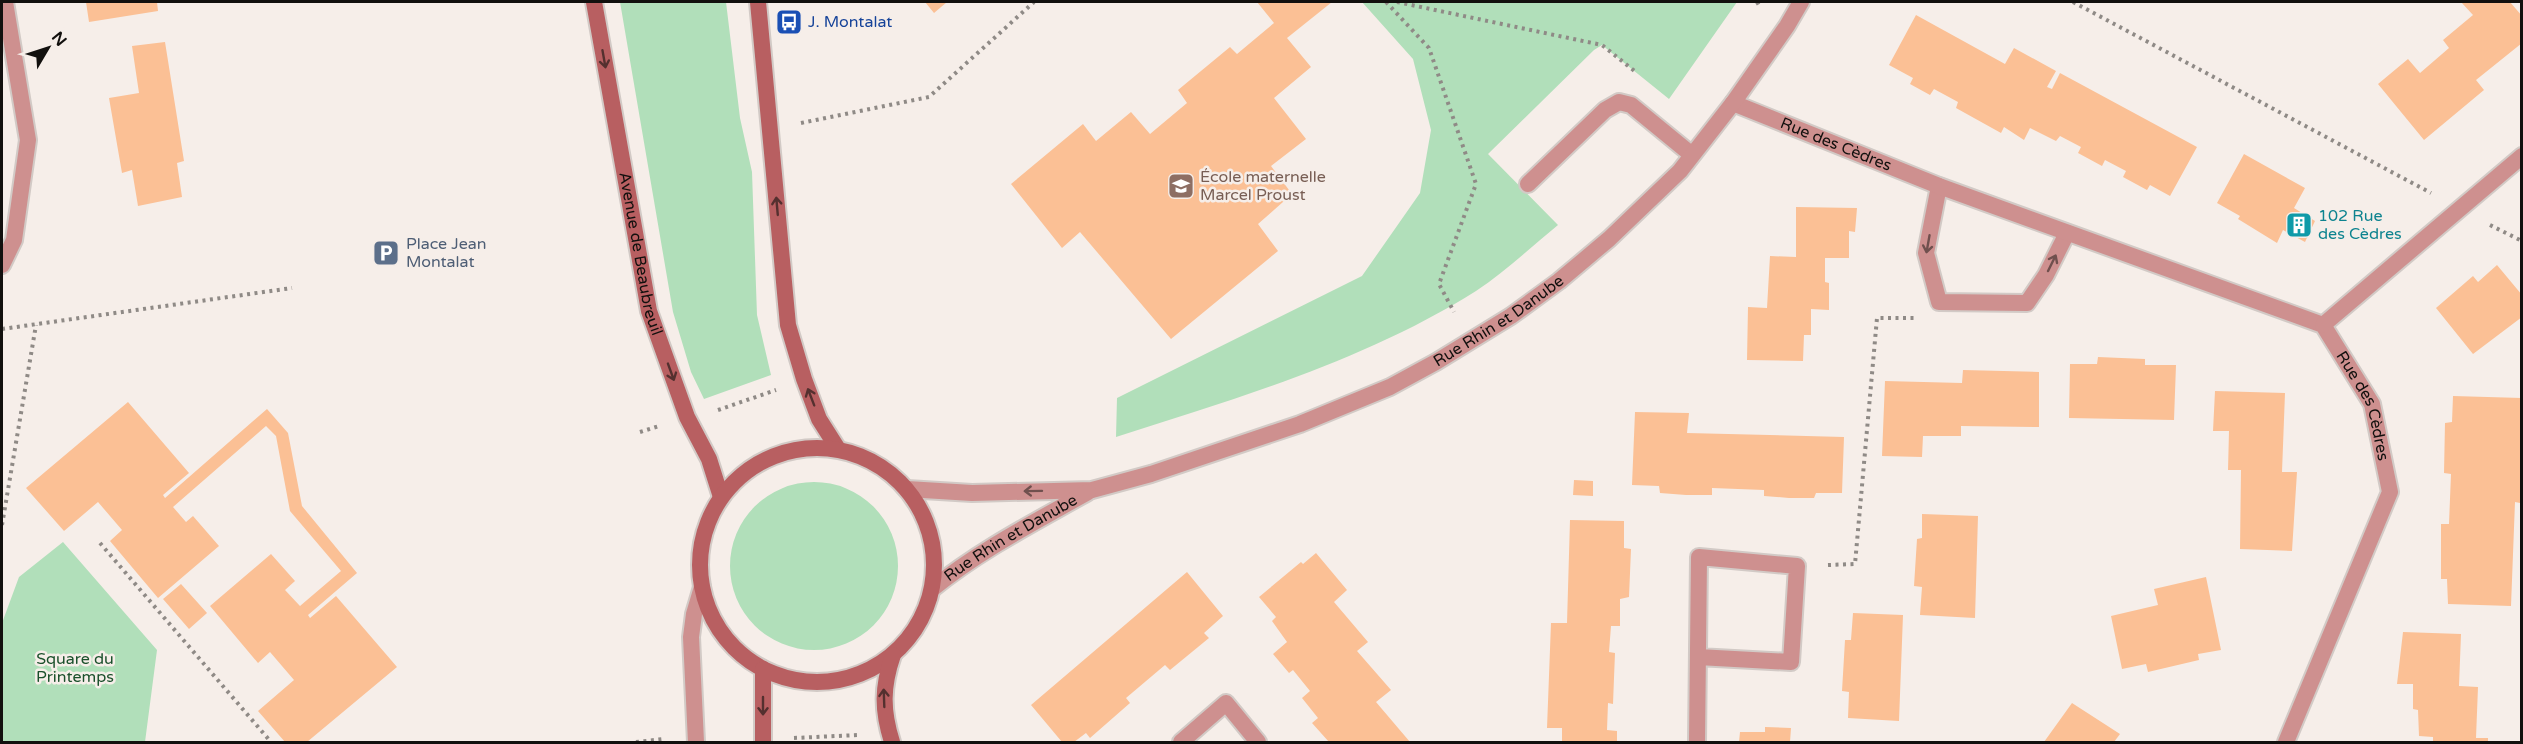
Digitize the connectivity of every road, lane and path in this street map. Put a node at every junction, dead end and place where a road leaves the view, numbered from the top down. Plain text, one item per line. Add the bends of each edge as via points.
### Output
1 (5, 2) edge
2 (594, 2) edge
3 (758, 2) edge
4 (1034, 2) edge
5 (1386, 2) edge
6 (1397, 2) edge
7 (1758, 2) edge
8 (1801, 2) edge
9 (2073, 2) edge
10 (1760, 7) dead end
11 (1644, 79) dead end
12 (1732, 103) junction
13 (800, 124) dead end
14 (1692, 155) junction
15 (2522, 156) edge
16 (1528, 184) dead end
17 (1939, 186) junction
18 (2459, 209) junction
19 (2067, 233) junction
20 (2522, 241) edge
21 (2, 265) edge
22 (292, 288) dead end
23 (1939, 302) junction
24 (1454, 312) dead end
25 (36, 325) junction
26 (2323, 325) junction
27 (2, 330) edge
28 (804, 380) junction
29 (687, 417) junction
30 (639, 432) dead end
31 (838, 449) junction
32 (907, 489) junction
33 (1092, 490) junction
34 (721, 497) junction
35 (2, 525) edge
36 (100, 543) dead end
37 (1797, 566) junction
38 (702, 587) junction
39 (932, 589) junction
40 (893, 655) junction
41 (1698, 657) junction
42 (763, 669) junction
43 (865, 735) dead end
44 (667, 739) dead end
45 (783, 739) dead end
46 (271, 742) edge
47 (636, 742) edge
48 (696, 742) edge
49 (763, 742) edge
50 (892, 742) edge
51 (1181, 742) edge
52 (1258, 742) edge
53 (1697, 742) edge
54 (2286, 742) edge

1 - 21 street via 28,140 14,240
2 -> 29 main road, Avenue de Beaubreuil via 649,311
28 -> 3 main road via 788,325
4 - 13 path via 930,97
5 - 24 path via 1429,48 1476,183 1439,284
6 - 11 path via 1602,45
7 - 10 path
8 - 12 street, Rue Rhin et Danube
9 - 18 path
12 - 14 street, Rue Rhin et Danube
12 - 17 street, Rue des Cèdres
14 - 16 street via 1631,105 1618,102
14 - 33 street, Rue Rhin et Danube via 1609,239 1559,281 1436,362 1390,387 1300,424
15 - 18 street
17 - 19 street, Rue des Cèdres
17 -> 23 street via 1926,253
18 - 20 path
18 - 26 street
23 -> 19 street via 2027,303
19 - 26 street, Rue des Cèdres
22 - 25 path
23 - 37 path via 1930,318 1877,318 1854,564
25 - 27 path
25 - 35 path
26 - 54 street, Rue des Cèdres via 2372,404 2390,492
28 - 29 path via 716,411
31 -> 28 main road via 819,419
29 - 30 path
29 - 34 main road, Avenue de Beaubreuil via 710,459
31 - 32 main road via 876,463
31 - 34 main road via 804,448 773,456 744,473
33 -> 32 street, Rue Rhin et Danube via 972,493
32 - 39 main road via 925,520 934,554
33 - 39 street, Rue Rhin et Danube via 992,546
34 - 38 main road via 707,525 700,555
36 - 46 path
37 - 41 street via 1791,662
37 - 41 street via 1699,557
38 - 42 main road via 714,621 735,648
38 - 48 street via 691,637
39 - 40 main road via 911,636
40 - 42 main road via 864,673 831,682 796,681
50 -> 40 main road via 883,700
41 - 53 street
42 -> 49 main road
43 - 45 path
44 - 47 path
51 - 52 street via 1226,703

